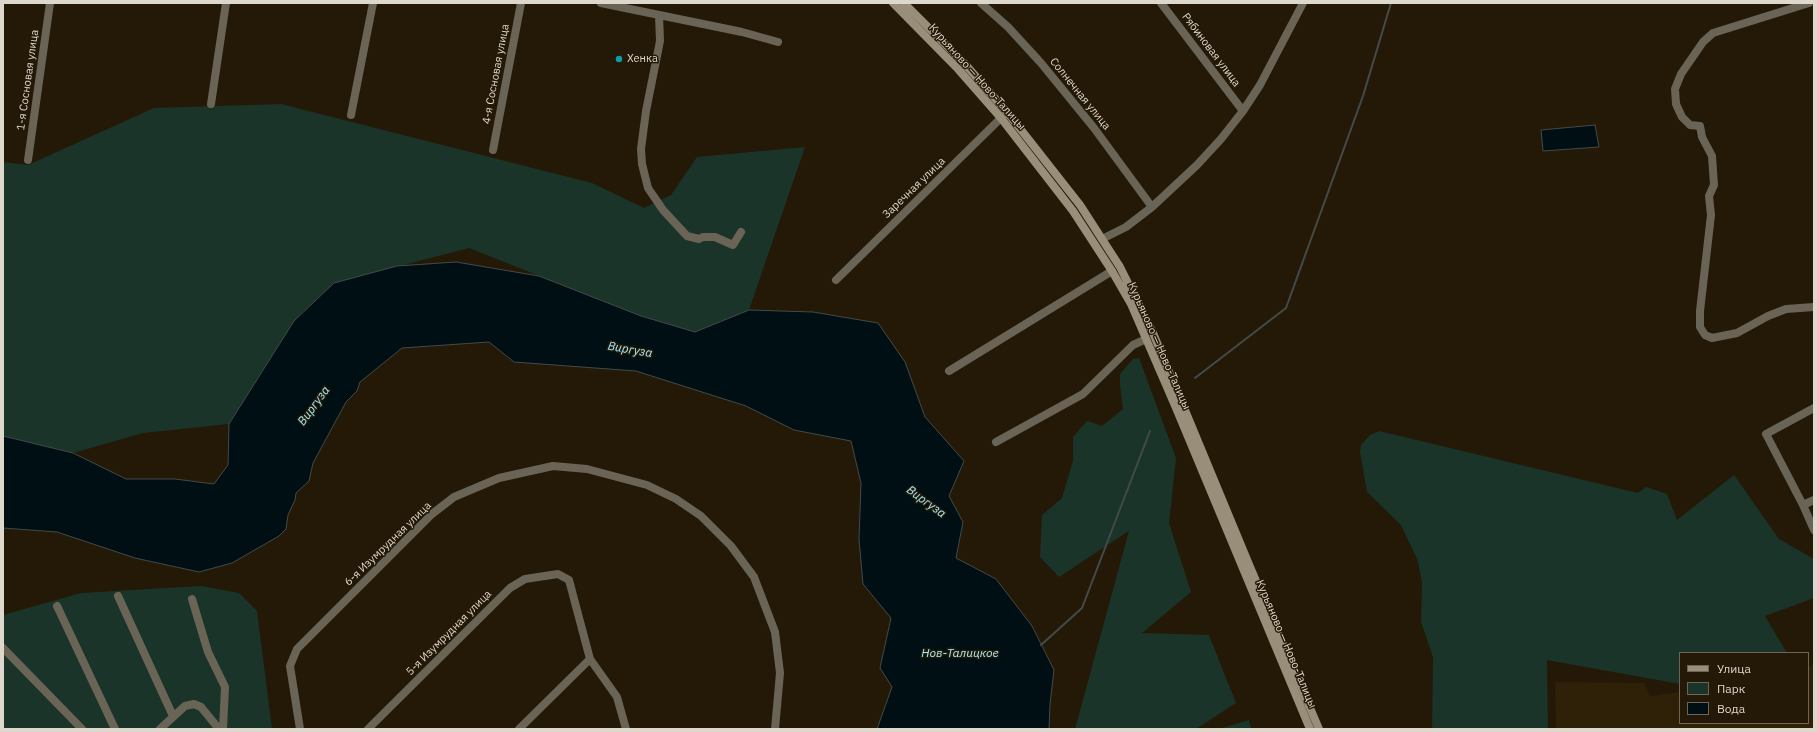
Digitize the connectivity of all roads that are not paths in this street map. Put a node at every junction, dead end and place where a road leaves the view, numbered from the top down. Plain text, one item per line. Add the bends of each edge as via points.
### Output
1 (50, 3) edge
2 (226, 3) edge
3 (373, 3) edge
4 (521, 3) edge
5 (601, 3) edge
6 (893, 3) edge
7 (904, 3) edge
8 (981, 3) edge
9 (1161, 3) edge
10 (1303, 3) edge
11 (1808, 3) edge
12 (659, 15) junction
13 (778, 42) dead end
14 (211, 104) dead end
15 (1243, 111) junction
16 (351, 115) dead end
17 (1004, 115) junction
18 (493, 150) dead end
19 (28, 160) dead end
20 (1152, 207) junction
21 (741, 232) dead end
22 (1102, 239) junction
23 (1112, 271) junction
24 (836, 280) dead end
25 (1814, 307) edge
26 (1146, 339) junction
27 (949, 371) dead end
28 (1814, 408) edge
29 (996, 442) dead end
30 (1814, 500) edge
31 (1803, 505) junction
32 (1814, 530) edge
33 (118, 596) dead end
34 (192, 599) dead end
35 (57, 606) dead end
36 (3, 648) edge
37 (590, 659) junction
38 (173, 716) junction
39 (82, 729) edge
40 (115, 729) edge
41 (160, 729) edge
42 (219, 729) edge
43 (223, 729) edge
44 (300, 729) edge
45 (368, 729) edge
46 (520, 729) edge
47 (626, 729) edge
48 (775, 729) edge
49 (1310, 729) edge
50 (1319, 729) edge

1 - 19 street, 1-я Сосновая улица
2 - 14 street
3 - 16 street
4 - 18 street, 4-я Сосновая улица
5 - 12 street
6 - 17 main road, Курьяново — Ново-Талицы
7 - 17 main road, Курьяново — Ново-Талицы via 964,63
8 - 20 street, Солнечная улица via 1041,62
9 - 15 street, Рябиновая улица
10 - 15 street via 1260,85
11 - 25 street via 1712,33 1681,74 1675,89 1676,104 1682,117 1690,125 1700,126 1702,137 1712,156 1714,185 1709,196 1711,215 1700,311 1700,327 1705,335 1712,338 1737,333 1786,309
12 - 13 street via 749,33
12 - 21 street via 660,41 641,149 648,188 663,210 687,236 699,239 715,237 733,245
15 - 20 street via 1197,165
17 - 22 main road, Курьяново — Ново-Талицы via 1048,163
17 - 23 main road, Курьяново — Ново-Талицы via 1073,211
17 - 24 street, Заречная улица
20 - 22 street via 1126,227
22 - 50 main road, Курьяново — Ново-Талицы via 1124,274 1153,333
23 - 26 main road, Курьяново — Ново-Талицы via 1131,304
23 - 27 street
26 - 29 street via 1133,345 1083,394
26 - 49 main road, Курьяново — Ново-Талицы
28 - 31 street via 1766,434
30 - 31 street
31 - 32 street
33 - 38 street
34 - 43 street via 208,652 224,687
35 - 40 street
36 - 39 street
37 - 45 street, 5-я Изумрудная улица via 569,580 558,574 525,579 510,588
37 - 46 street
37 - 47 street via 617,697
38 - 41 street
38 - 42 street via 185,706 194,704 201,707
44 - 48 street, 6-я Изумрудная улица via 290,666 297,649 432,514 454,497 499,478 552,466 587,469 647,485 676,499 701,516 731,546 754,577 775,632 780,673

